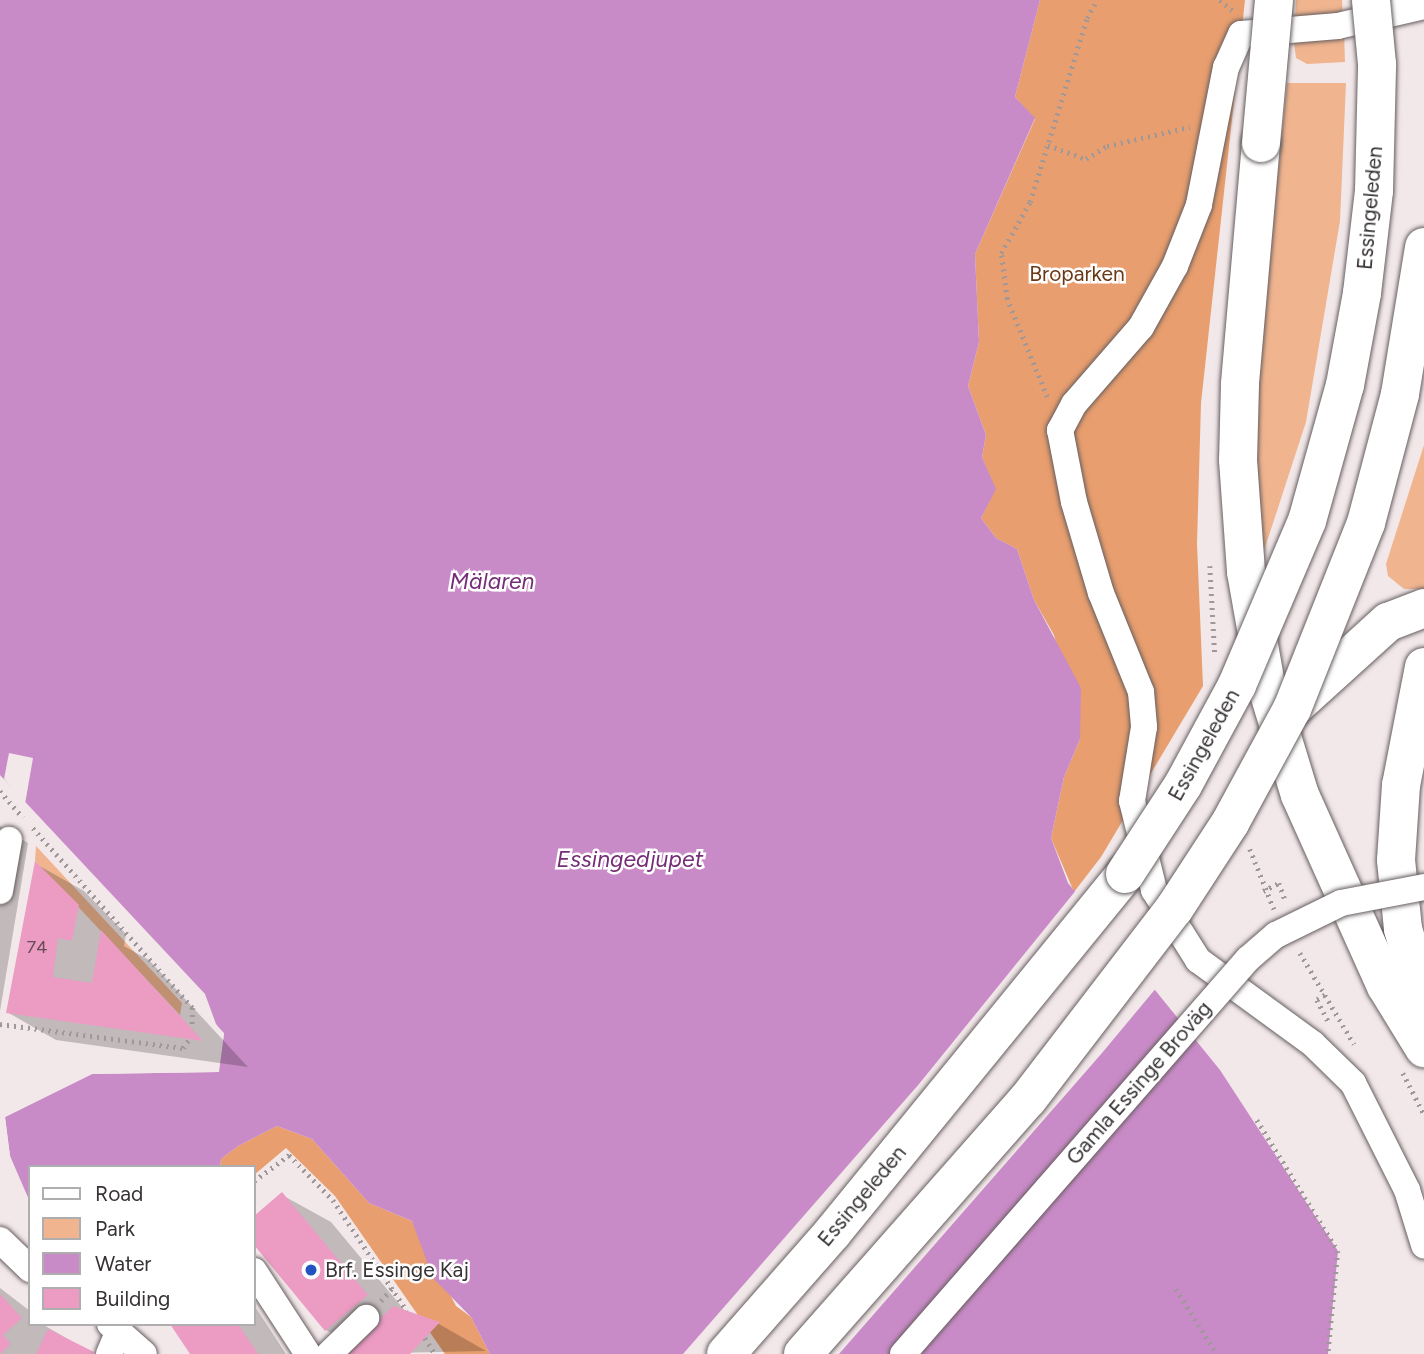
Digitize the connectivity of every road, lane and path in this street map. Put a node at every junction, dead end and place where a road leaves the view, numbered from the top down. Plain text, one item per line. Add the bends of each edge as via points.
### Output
1 (1097, 0) edge
2 (1274, 0) edge
3 (1371, 0) edge
4 (1424, 6) edge
5 (1218, 122) junction
6 (1048, 145) junction
7 (1424, 247) edge
8 (1039, 377) dead end
9 (1210, 553) dead end
10 (1424, 608) edge
11 (1424, 667) edge
12 (1216, 669) dead end
13 (1292, 709) junction
14 (0, 791) edge
15 (1247, 838) dead end
16 (9, 840) dead end
17 (1424, 887) edge
18 (0, 891) edge
19 (1263, 891) junction
20 (1287, 903) dead end
21 (1277, 914) dead end
22 (1297, 949) dead end
23 (1424, 1000) edge
24 (0, 1024) edge
25 (192, 1029) dead end
26 (189, 1039) dead end
27 (1424, 1048) edge
28 (1360, 1055) dead end
29 (1256, 1120) dead end
30 (256, 1180) edge
31 (0, 1240) edge
32 (1424, 1245) edge
33 (28, 1267) edge
34 (256, 1274) edge
35 (1176, 1289) dead end
36 (407, 1311) dead end
37 (366, 1318) dead end
38 (113, 1336) edge
39 (425, 1338) dead end
40 (144, 1354) edge
41 (308, 1354) edge
42 (329, 1354) edge
43 (435, 1354) edge
44 (726, 1354) edge
45 (803, 1354) edge
46 (903, 1354) edge
47 (1217, 1354) edge
48 (1328, 1354) edge

1 - 6 path via 1087,18
2 - 27 highway, bridge via 1240,385 1238,460 1246,572 1266,684 1300,795 1386,986
3 - 44 highway, Essingeleden, bridge via 1377,64 1374,191 1345,385 1307,522 1243,673 1184,785 1125,874 833,1232
4 - 5 street via 1338,26 1241,34 1226,67
5 - 6 path via 1144,135 1107,146 1086,159
5 - 32 street via 1199,205 1175,266 1141,327 1074,404 1060,430 1074,502 1101,593 1141,692 1144,727 1132,801 1154,890 1198,960 1313,1044 1353,1083 1406,1190
6 - 8 path via 1030,202 1001,253 1007,299
7 - 13 highway, bridge via 1400,394 1366,523
9 - 12 path
10 - 13 highway via 1388,622
11 - 23 highway via 1401,785 1396,860 1403,929
13 - 45 highway, bridge via 1230,823 1174,909 1028,1099
14 - 25 path via 192,1008
15 - 19 path
16 - 18 street
17 - 46 street, Gamla Essinge Broväg, bridge via 1340,902 1276,935 1248,959
19 - 20 path via 1279,883
19 - 21 path
22 - 28 path
24 - 26 path via 183,1048
29 - 48 path via 1338,1251
30 - 36 path via 289,1155 333,1200
31 - 33 street
34 - 41 street
35 - 47 path
37 - 42 street
38 - 40 street
39 - 43 path

